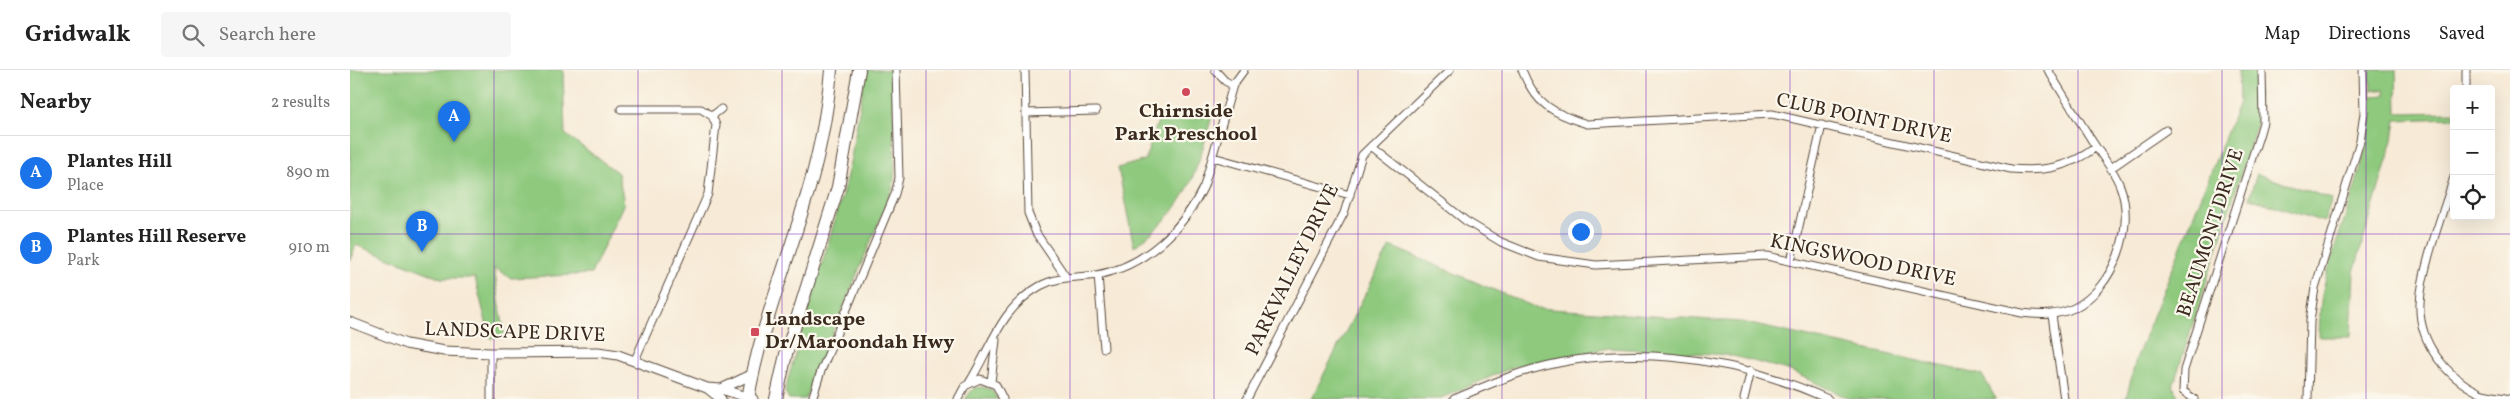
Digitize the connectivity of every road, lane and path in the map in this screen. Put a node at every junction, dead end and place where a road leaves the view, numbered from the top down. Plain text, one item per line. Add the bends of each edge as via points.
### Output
1 (831, 70) edge
2 (858, 70) edge
3 (896, 70) edge
4 (1025, 70) edge
5 (1215, 70) edge
6 (1244, 70) edge
7 (1450, 70) edge
8 (1522, 70) edge
9 (2048, 70) edge
10 (2262, 70) edge
11 (2363, 70) edge
12 (2466, 70) edge
13 (1233, 85) junction
14 (2466, 85) edge
15 (620, 109) dead end
16 (721, 109) dead end
17 (1096, 111) dead end
18 (1026, 113) junction
19 (712, 116) junction
20 (1822, 125) junction
21 (2166, 130) dead end
22 (1371, 146) junction
23 (2096, 147) junction
24 (1214, 157) junction
25 (2111, 168) junction
26 (2450, 191) edge
27 (1350, 195) junction
28 (1791, 261) junction
29 (1098, 274) junction
30 (1066, 277) junction
31 (2052, 315) junction
32 (350, 322) edge
33 (996, 332) junction
34 (1104, 348) dead end
35 (491, 353) junction
36 (635, 360) junction
37 (1751, 370) junction
38 (753, 374) junction
39 (991, 382) junction
40 (969, 383) junction
41 (707, 388) junction
42 (721, 389) junction
43 (1004, 398) edge
44 (491, 399) edge
45 (721, 399) edge
46 (750, 399) edge
47 (776, 399) edge
48 (812, 399) edge
49 (958, 399) edge
50 (1247, 399) edge
51 (1454, 399) edge
52 (1744, 399) edge
53 (1828, 399) edge
54 (2064, 399) edge
55 (2194, 399) edge
56 (2308, 399) edge
57 (2510, 399) edge

1 - 38 highway via 804,207 769,313
2 - 47 highway via 838,187 786,354
3 - 48 street via 899,178 895,194
4 - 18 street
5 - 13 street
6 - 13 street
7 - 22 street, PARKVALLEY DRIVE
8 - 20 street, CLUB POINT DRIVE via 1541,102 1561,116 1587,124 1772,114
9 - 23 street, KINGSWOOD DRIVE
10 - 55 street, BEAUMONT DRIVE via 2263,122 2260,136 2184,370 2183,391
11 - 56 street via 2360,142 2315,288 2310,321
12 - 14 street
13 - 24 street
15 - 19 street via 696,108
16 - 19 street
17 - 18 street
18 - 30 street via 1028,213 1036,234
19 - 36 street via 716,133 708,194
20 - 23 street, CLUB POINT DRIVE via 2012,169 2033,171 2075,161
20 - 28 street
21 - 25 street
22 - 27 street, PARKVALLEY DRIVE via 1362,155
22 - 28 street, KINGSWOOD DRIVE via 1466,221 1501,242 1539,257 1596,265 1751,256
23 - 25 street, KINGSWOOD DRIVE
24 - 27 street
24 - 29 street via 1197,200 1168,237 1136,260
25 - 31 street, KINGSWOOD DRIVE via 2120,184 2125,207 2124,234 2118,252 2104,282 2095,292 2073,309
26 - 57 street via 2422,288 2422,322 2434,356 2456,379 2481,393
27 - 50 street, PARKVALLEY DRIVE via 1344,213
28 - 31 street, KINGSWOOD DRIVE via 2022,313
29 - 30 street
29 - 34 street
30 - 33 street via 1041,286 1028,295 1008,313
31 - 54 street
32 - 35 street, LANDSCAPE DRIVE via 425,349
33 - 39 street
33 - 40 street
35 - 36 street, LANDSCAPE DRIVE via 598,352
35 - 44 street
36 - 41 street, LANDSCAPE DRIVE
37 - 51 street via 1687,357 1630,355 1574,361 1523,373
37 - 52 street
37 - 53 street
38 - 42 street
38 - 46 highway
39 - 40 street via 980,379
39 - 43 street
40 - 49 street
41 - 42 street, LANDSCAPE DRIVE
41 - 45 street, LANDSCAPE DRIVE
42 - 46 street, LANDSCAPE DRIVE

